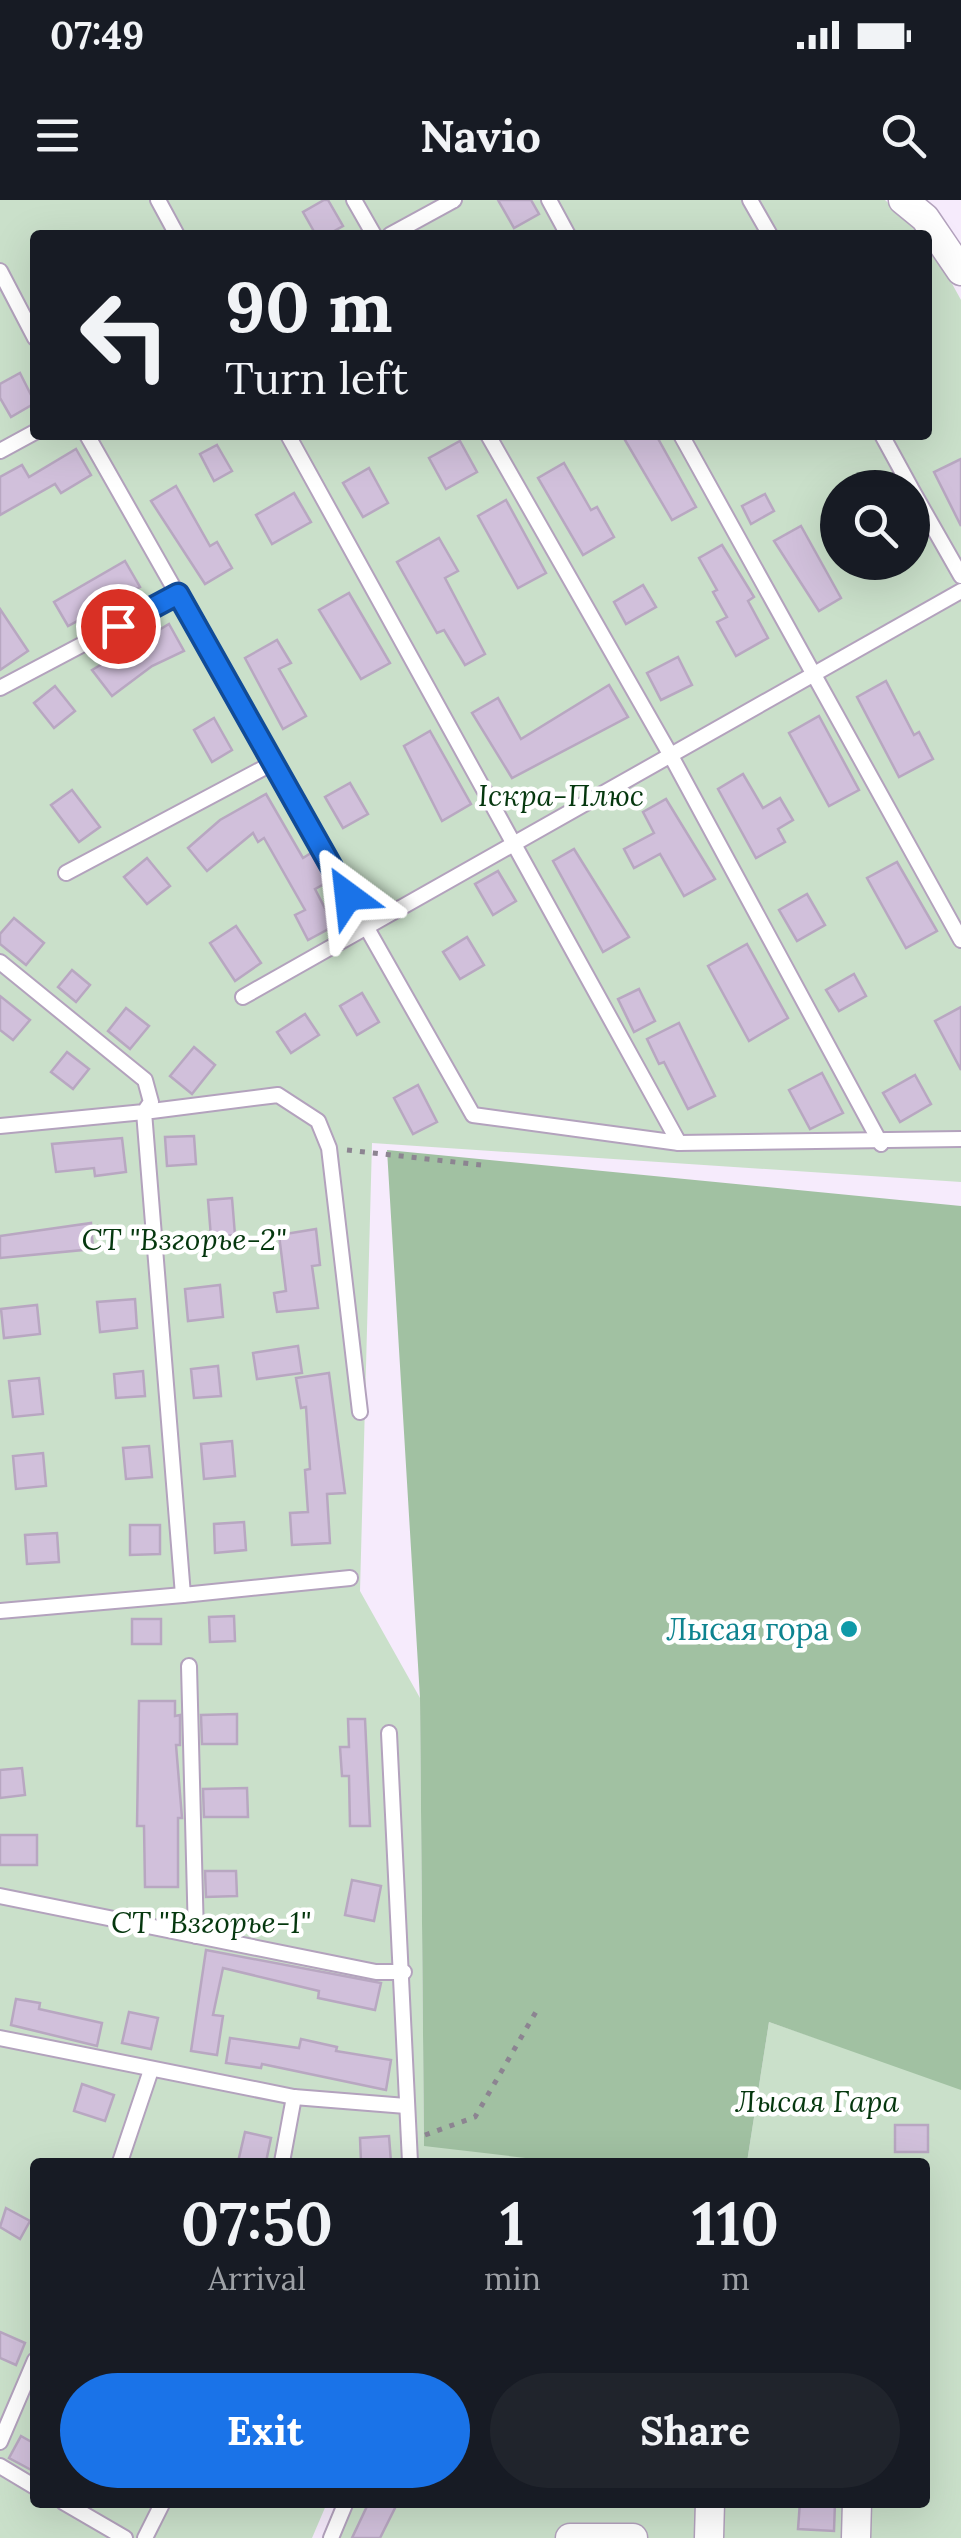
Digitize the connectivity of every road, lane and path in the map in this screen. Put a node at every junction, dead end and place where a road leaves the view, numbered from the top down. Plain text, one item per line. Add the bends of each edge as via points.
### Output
1 (158, 200) edge
2 (354, 200) edge
3 (454, 200) edge
4 (549, 200) edge
5 (750, 200) edge
6 (903, 200) edge
7 (174, 230) edge
8 (371, 230) edge
9 (399, 230) edge
10 (565, 230) edge
11 (767, 230) edge
12 (961, 270) edge
13 (0, 271) edge
14 (30, 328) edge
15 (30, 435) edge
16 (90, 440) edge
17 (291, 440) edge
18 (491, 440) edge
19 (684, 440) edge
20 (885, 440) edge
21 (0, 451) edge
22 (901, 470) edge
23 (930, 521) edge
24 (961, 576) edge
25 (961, 591) edge
26 (178, 594) junction
27 (814, 673) junction
28 (0, 688) edge
29 (670, 754) junction
30 (274, 764) junction
31 (516, 842) junction
32 (66, 872) dead end
33 (367, 929) junction
34 (961, 940) edge
35 (0, 962) edge
36 (243, 997) dead end
37 (144, 1112) junction
38 (0, 1126) edge
39 (961, 1139) edge
40 (680, 1143) junction
41 (882, 1144) junction
42 (329, 1148) junction
43 (481, 1165) dead end
44 (360, 1412) dead end
45 (350, 1578) dead end
46 (183, 1594) junction
47 (0, 1611) edge
48 (189, 1666) dead end
49 (390, 1733) dead end
50 (0, 1896) edge
51 (196, 1936) junction
52 (404, 1972) junction
53 (537, 2010) dead end
54 (0, 2038) edge
55 (152, 2070) junction
56 (294, 2097) junction
57 (406, 2106) junction
58 (408, 2135) junction
59 (121, 2158) edge
60 (283, 2158) edge
61 (410, 2158) edge
62 (30, 2372) edge
63 (0, 2442) edge
64 (0, 2466) edge
65 (30, 2483) edge
66 (72, 2508) edge
67 (160, 2508) edge
68 (343, 2508) edge
69 (710, 2508) edge
70 (858, 2508) edge
71 (571, 2536) edge
72 (121, 2537) edge
73 (146, 2538) edge
74 (330, 2538) edge
75 (633, 2538) edge
76 (710, 2538) edge
77 (856, 2538) edge

1 - 7 lane
2 - 8 lane
3 - 9 lane
4 - 10 lane
5 - 11 lane
6 - 12 street via 925,218
13 - 14 lane
15 - 21 lane
16 - 26 lane
17 - 31 lane
18 - 29 lane
19 - 27 lane
20 - 22 lane
23 - 24 lane
25 - 27 lane
26 - 28 lane
26 - 30 lane
27 - 29 lane
27 - 34 lane
29 - 31 lane
29 - 41 lane
30 - 32 lane
30 - 33 lane
31 - 33 lane
31 - 40 lane
33 - 36 lane
33 - 40 lane via 473,1115
35 - 37 lane via 144,1080 151,1102
37 - 38 lane
37 - 42 lane via 278,1095 318,1121
37 - 46 lane
39 - 41 lane
40 - 41 lane
42 - 43 path
42 - 44 lane
45 - 46 lane
46 - 47 lane
48 - 51 lane
49 - 52 lane
50 - 51 lane
51 - 52 lane
52 - 57 lane
53 - 58 path via 475,2117 419,2138
54 - 55 lane
55 - 56 lane
55 - 59 lane
56 - 57 lane
56 - 60 lane
57 - 58 lane
58 - 61 lane
62 - 63 lane
64 - 65 lane
66 - 72 lane
67 - 73 lane
68 - 74 lane
69 - 76 street
70 - 77 street
71 - 75 street

